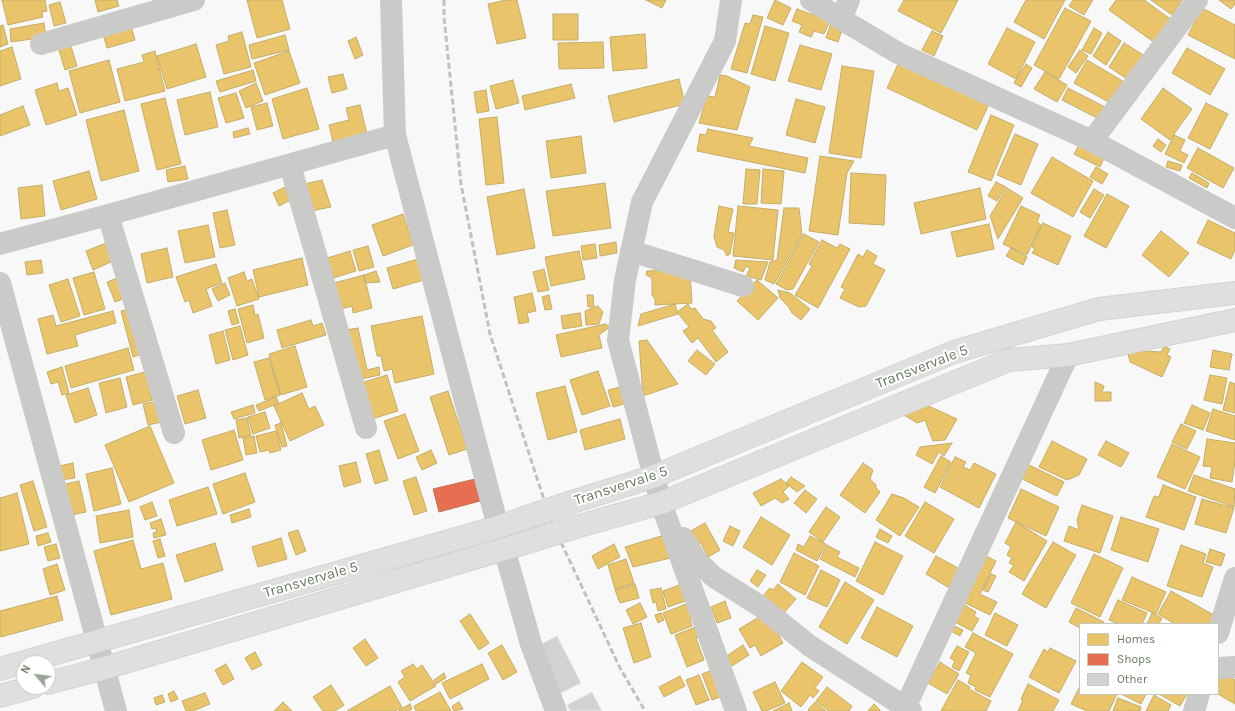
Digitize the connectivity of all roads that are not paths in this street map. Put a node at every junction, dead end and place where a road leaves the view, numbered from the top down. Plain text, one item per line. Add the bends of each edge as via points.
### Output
1 (194, 0) edge
2 (391, 0) edge
3 (731, 0) edge
4 (811, 0) edge
5 (1197, 0) edge
6 (845, 10) edge
7 (40, 44) dead end
8 (395, 135) junction
9 (1092, 141) junction
10 (290, 165) junction
11 (108, 215) junction
12 (1235, 218) edge
13 (0, 244) edge
14 (632, 251) junction
15 (0, 283) edge
16 (743, 286) dead end
17 (1235, 293) edge
18 (1235, 320) edge
19 (1068, 355) junction
20 (366, 428) dead end
21 (174, 433) dead end
22 (654, 476) junction
23 (661, 502) junction
24 (498, 527) junction
25 (504, 548) junction
26 (1235, 578) edge
27 (1219, 631) edge
28 (98, 641) junction
29 (1235, 667) edge
30 (105, 668) junction
31 (1219, 668) edge
32 (0, 669) edge
33 (56, 681) edge
34 (16, 692) edge
35 (1199, 695) edge
36 (0, 696) edge
37 (908, 709) edge
38 (116, 711) edge
39 (556, 711) edge
40 (736, 711) edge
41 (1194, 711) edge

1 - 7 street
2 - 8 street
3 - 14 street via 725,41 642,202
4 - 6 street
5 - 9 street
6 - 9 street via 898,53
8 - 10 street
8 - 24 street
9 - 12 street
10 - 11 street
10 - 20 street
11 - 13 street
11 - 21 street
14 - 16 street
14 - 22 street via 625,280 618,340
15 - 28 street
17 - 22 main road, Transvervale 5 via 1099,309 954,352
18 - 19 main road, Transvervale 5
19 - 23 main road, Transvervale 5 via 1009,360
19 - 37 street
22 - 23 street
22 - 24 main road, Transvervale 5, bridge
23 - 25 main road, Transvervale 5, bridge
23 - 37 street via 698,562 714,577 760,606 810,646
23 - 40 street
24 - 25 street
24 - 28 main road, Transvervale 5
25 - 30 main road, Transvervale 5
25 - 39 street via 532,644
26 - 27 street
28 - 30 street
28 - 32 main road, Transvervale 5
29 - 31 street
30 - 33 main road, Transvervale 5
30 - 38 street
34 - 36 main road
35 - 41 street

